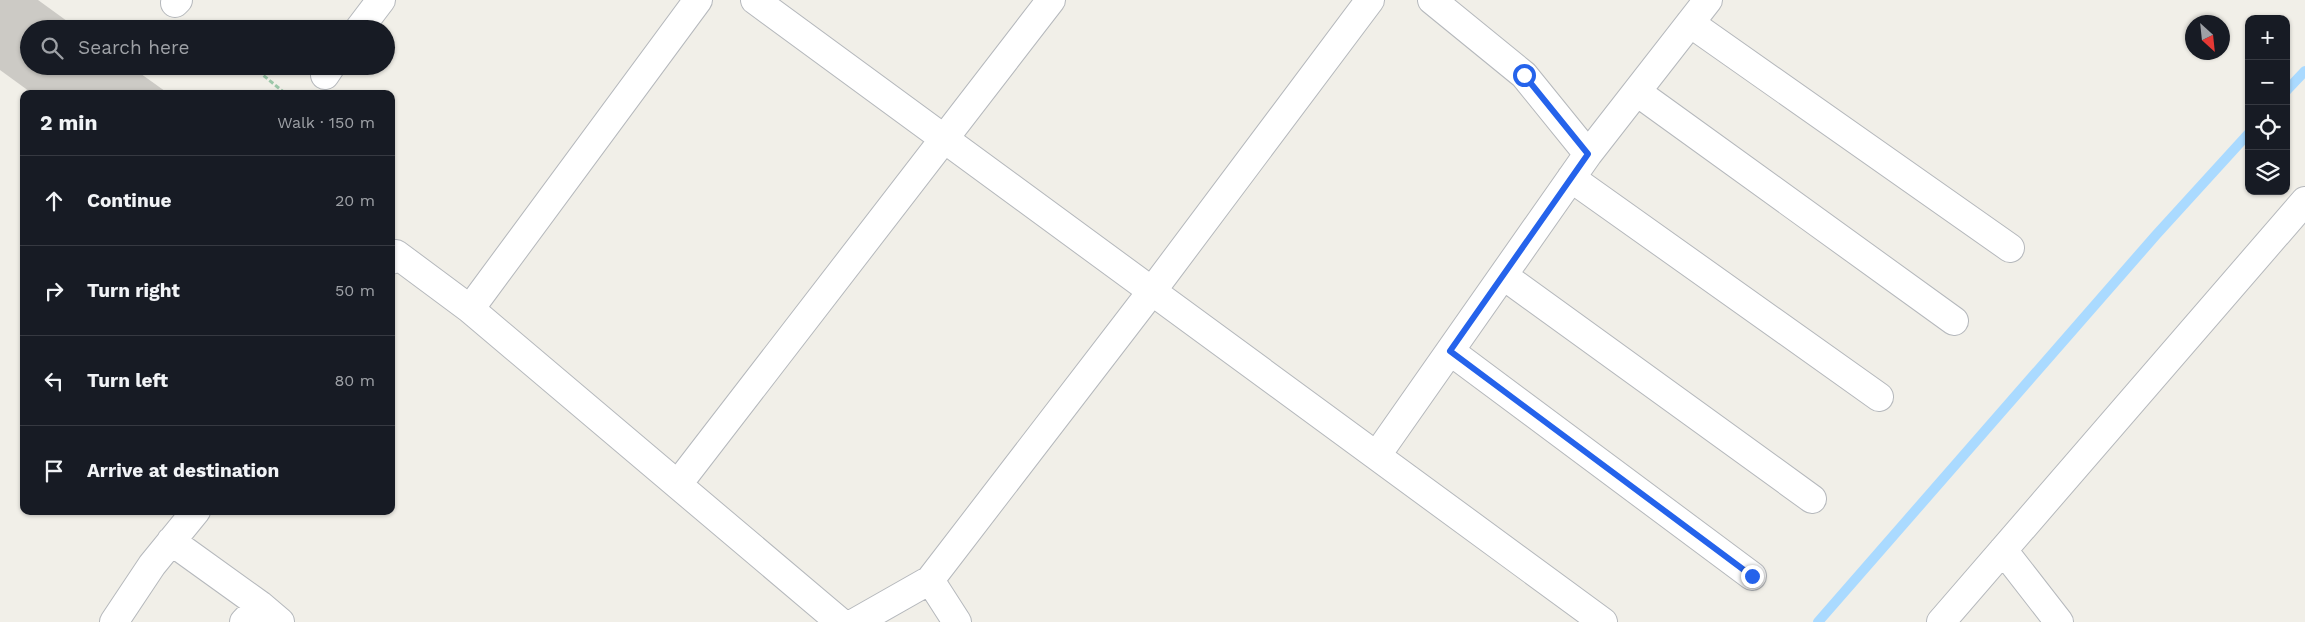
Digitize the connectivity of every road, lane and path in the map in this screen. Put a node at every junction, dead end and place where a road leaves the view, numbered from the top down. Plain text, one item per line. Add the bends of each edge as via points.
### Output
1 (381, 0) edge
2 (698, 0) edge
3 (755, 0) edge
4 (1052, 0) edge
5 (1370, 0) edge
6 (1432, 0) edge
7 (1708, 0) edge
8 (366, 20) edge
9 (1690, 23) junction
10 (263, 75) edge
11 (281, 90) edge
12 (1637, 92) junction
13 (945, 139) junction
14 (1588, 154) junction
15 (1572, 178) junction
16 (2305, 201) edge
17 (2010, 248) dead end
18 (395, 255) edge
19 (1504, 276) junction
20 (1152, 291) junction
21 (470, 308) junction
22 (1954, 321) dead end
23 (1450, 351) junction
24 (1879, 397) dead end
25 (1377, 455) junction
26 (678, 484) junction
27 (1812, 499) dead end
28 (193, 515) edge
29 (171, 541) junction
30 (2003, 550) junction
31 (1752, 576) dead end
32 (930, 580) junction
33 (261, 616) edge
34 (114, 622) edge
35 (840, 622) edge
36 (856, 622) edge
37 (958, 622) edge
38 (1603, 622) edge
39 (1941, 622) edge
40 (2059, 622) edge

1 - 8 street
2 - 21 street
3 - 13 street
4 - 13 street
5 - 20 street
6 - 14 street via 1524,75
7 - 9 street
9 - 12 street
9 - 17 street
10 - 11 path
12 - 14 street
12 - 22 street
13 - 20 street
13 - 26 street
14 - 15 street
15 - 19 street
15 - 24 street
16 - 30 street
18 - 21 street
19 - 23 street
19 - 27 street
20 - 25 street
20 - 32 street
21 - 26 street
23 - 25 street
23 - 31 street
25 - 38 street
26 - 35 street
28 - 29 street
29 - 33 street
29 - 34 street
30 - 39 street
30 - 40 street
32 - 36 street
32 - 37 street

